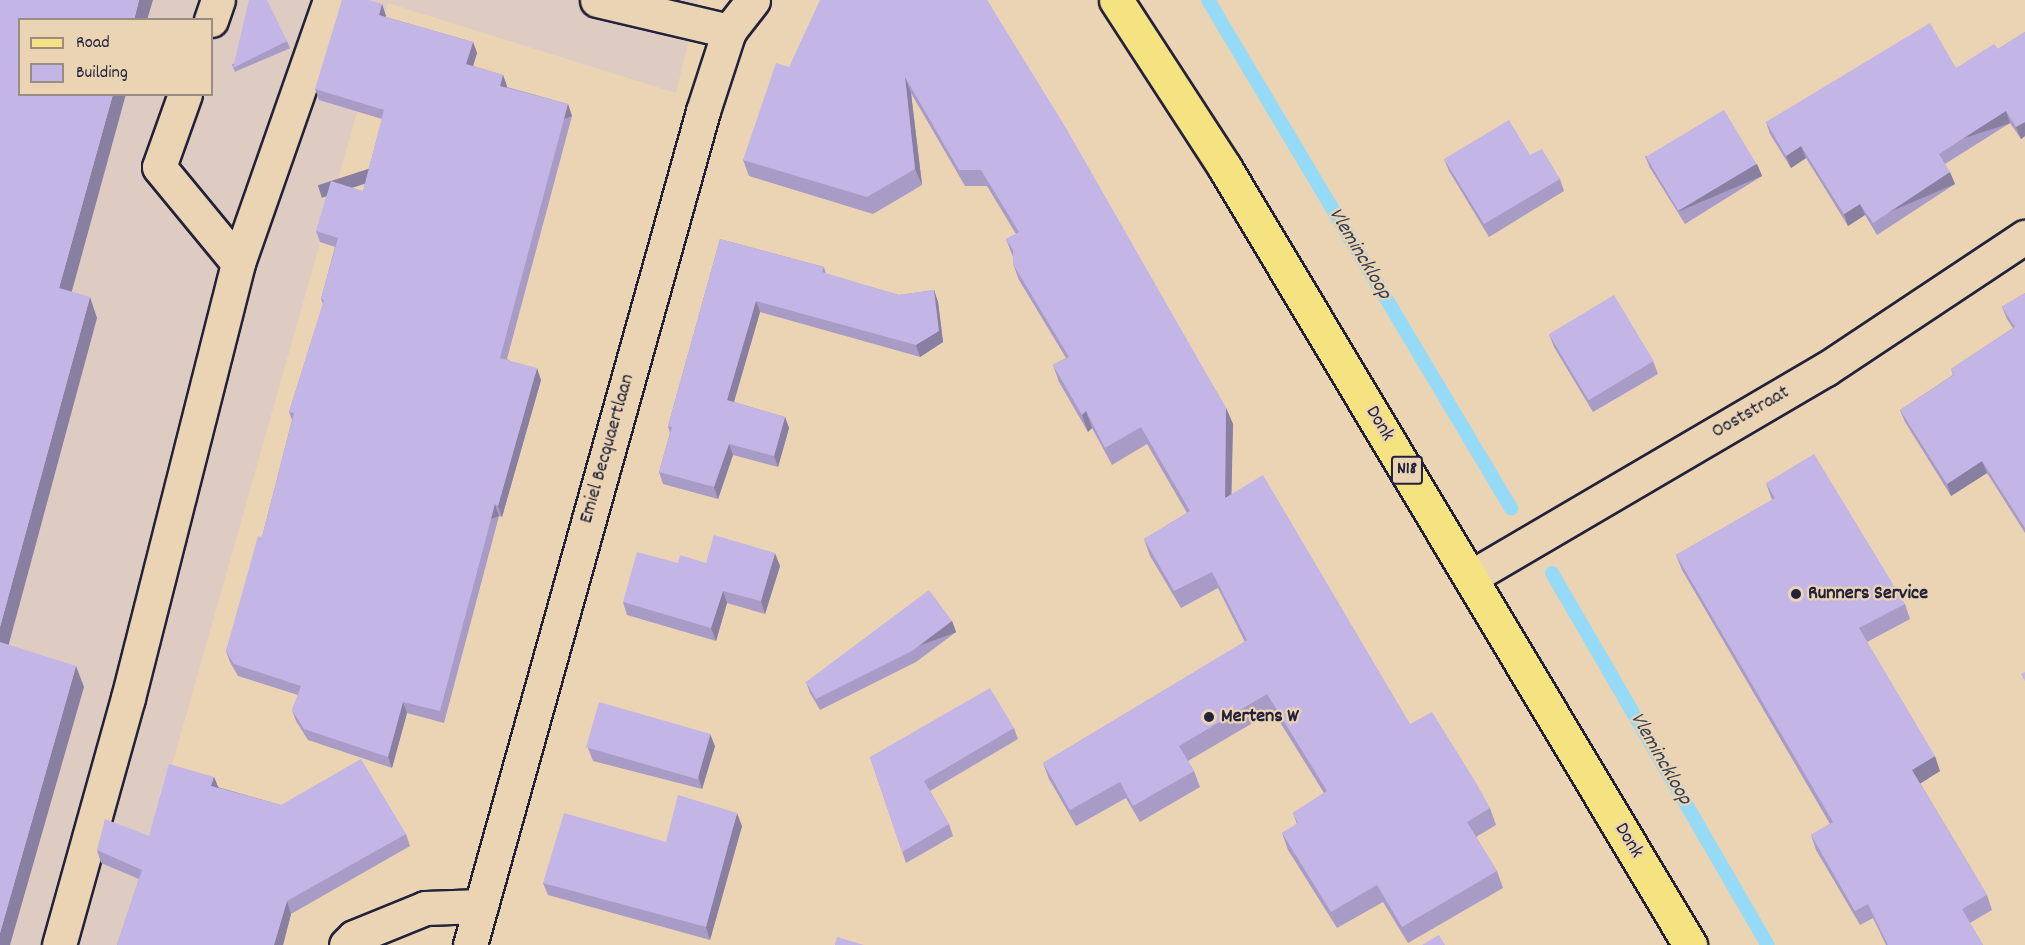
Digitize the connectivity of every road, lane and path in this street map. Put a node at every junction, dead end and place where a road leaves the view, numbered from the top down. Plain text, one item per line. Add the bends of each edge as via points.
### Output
1 (218, 0) edge
2 (330, 0) edge
3 (597, 0) edge
4 (753, 0) edge
5 (1116, 0) edge
6 (212, 18) edge
7 (729, 31) junction
8 (184, 96) edge
9 (2025, 237) edge
10 (238, 263) junction
11 (1471, 577) junction
12 (481, 906) junction
13 (59, 945) edge
14 (346, 945) edge
15 (470, 945) edge
16 (1690, 945) edge

1 - 6 street
2 - 10 street
3 - 7 street
4 - 7 street, Emiel Becquaertlaan
5 - 11 main road, Donk / N18 via 1225,168
7 - 12 street, Emiel Becquaertlaan via 699,122
8 - 10 street via 159,167
9 - 11 street, Ooststraat via 1826,369
10 - 13 street via 128,698
11 - 16 main road, Donk / N18
12 - 14 street via 425,908 354,937
12 - 15 street, Emiel Becquaertlaan

